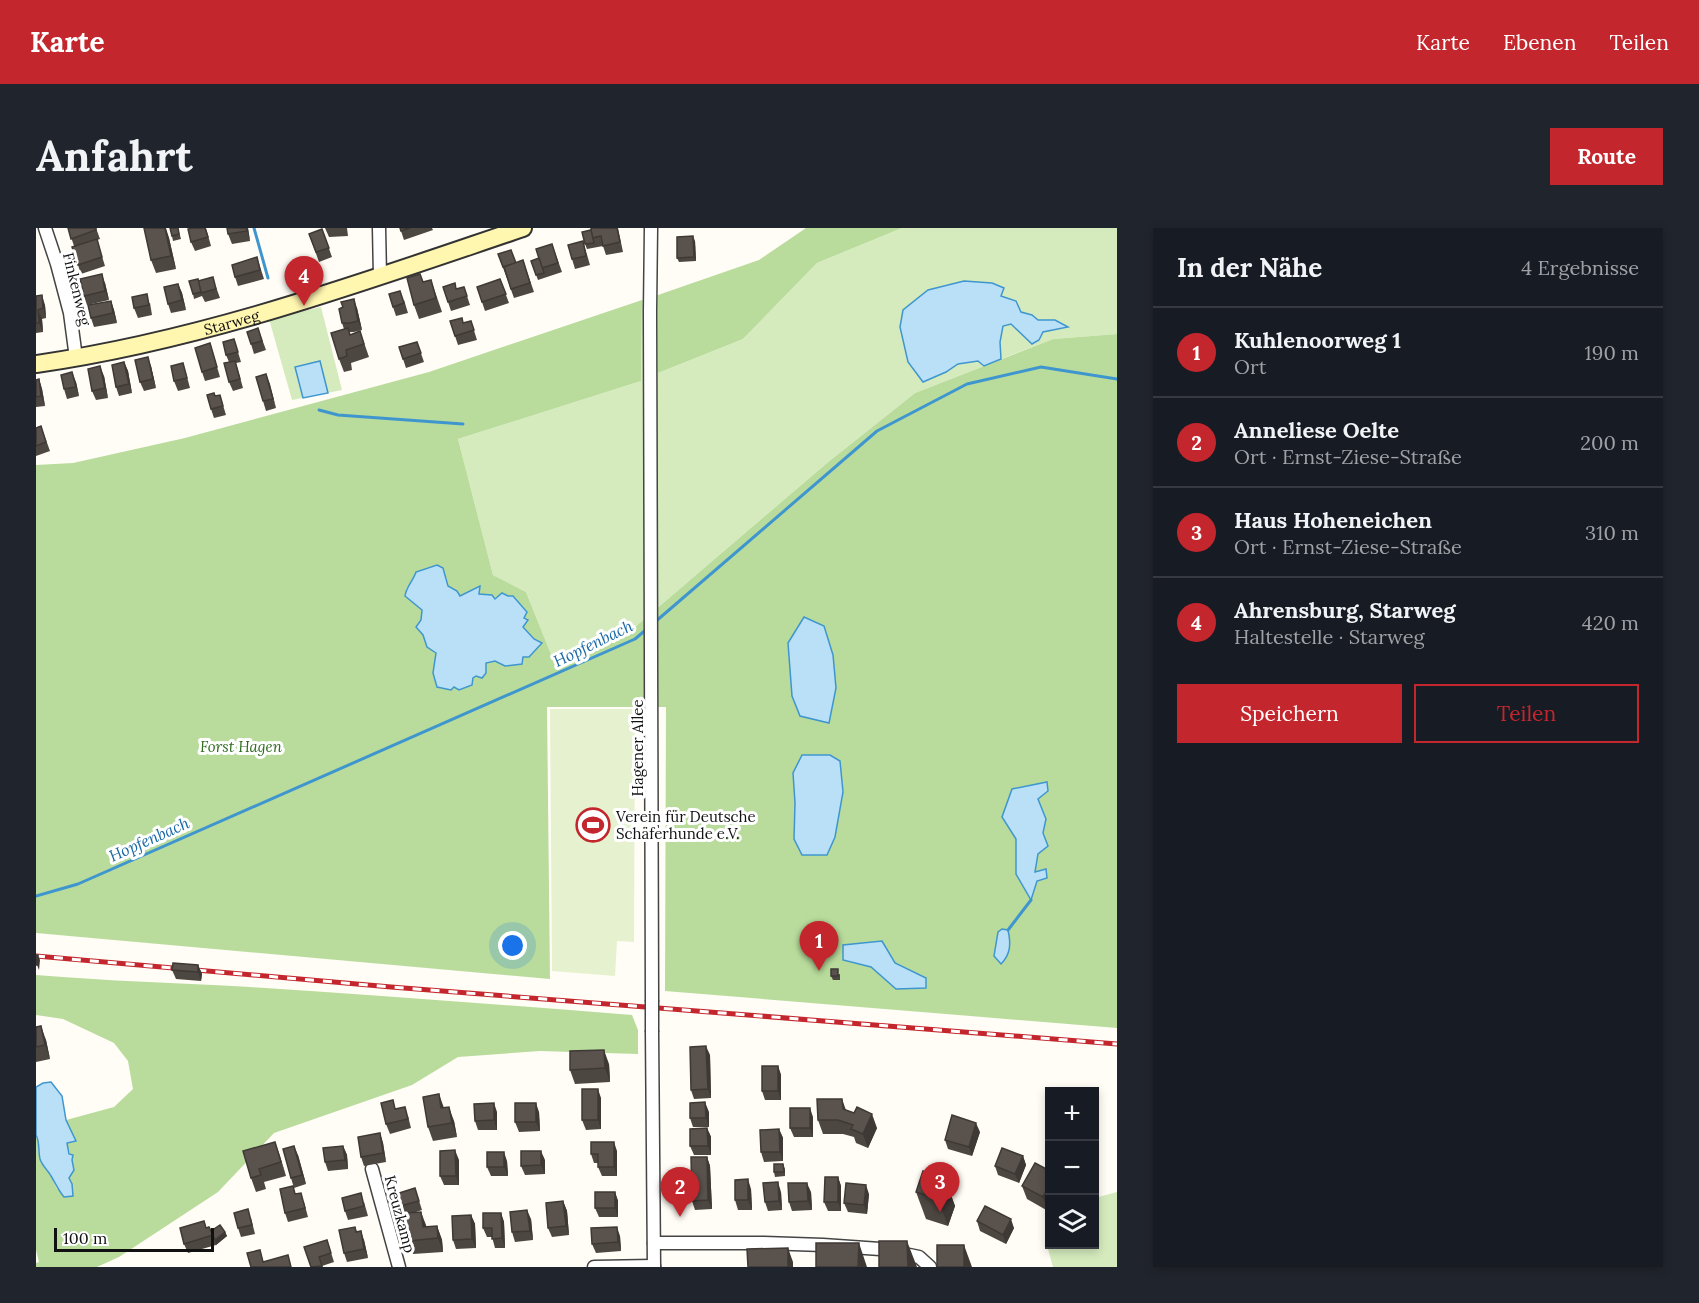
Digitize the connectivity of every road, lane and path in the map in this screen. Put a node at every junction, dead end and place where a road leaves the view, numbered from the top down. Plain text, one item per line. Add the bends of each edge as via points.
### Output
1 (45, 228) edge
2 (379, 228) edge
3 (523, 228) edge
4 (651, 228) edge
5 (380, 276) junction
6 (76, 358) junction
7 (36, 364) edge
8 (372, 1169) dead end
9 (654, 1243) junction
10 (654, 1266) edge
11 (399, 1267) edge
12 (594, 1267) edge
13 (930, 1267) edge

1 - 6 street, Finkenweg via 70,313
2 - 5 street
3 - 5 street, Starweg
4 - 9 street, Hagener Allee, bridge
5 - 6 street, Starweg via 268,313
6 - 7 street, Starweg
8 - 11 street, Kreuzkamp
9 - 10 street, Hagener Allee
9 - 13 street via 880,1249 919,1257
10 - 12 street

